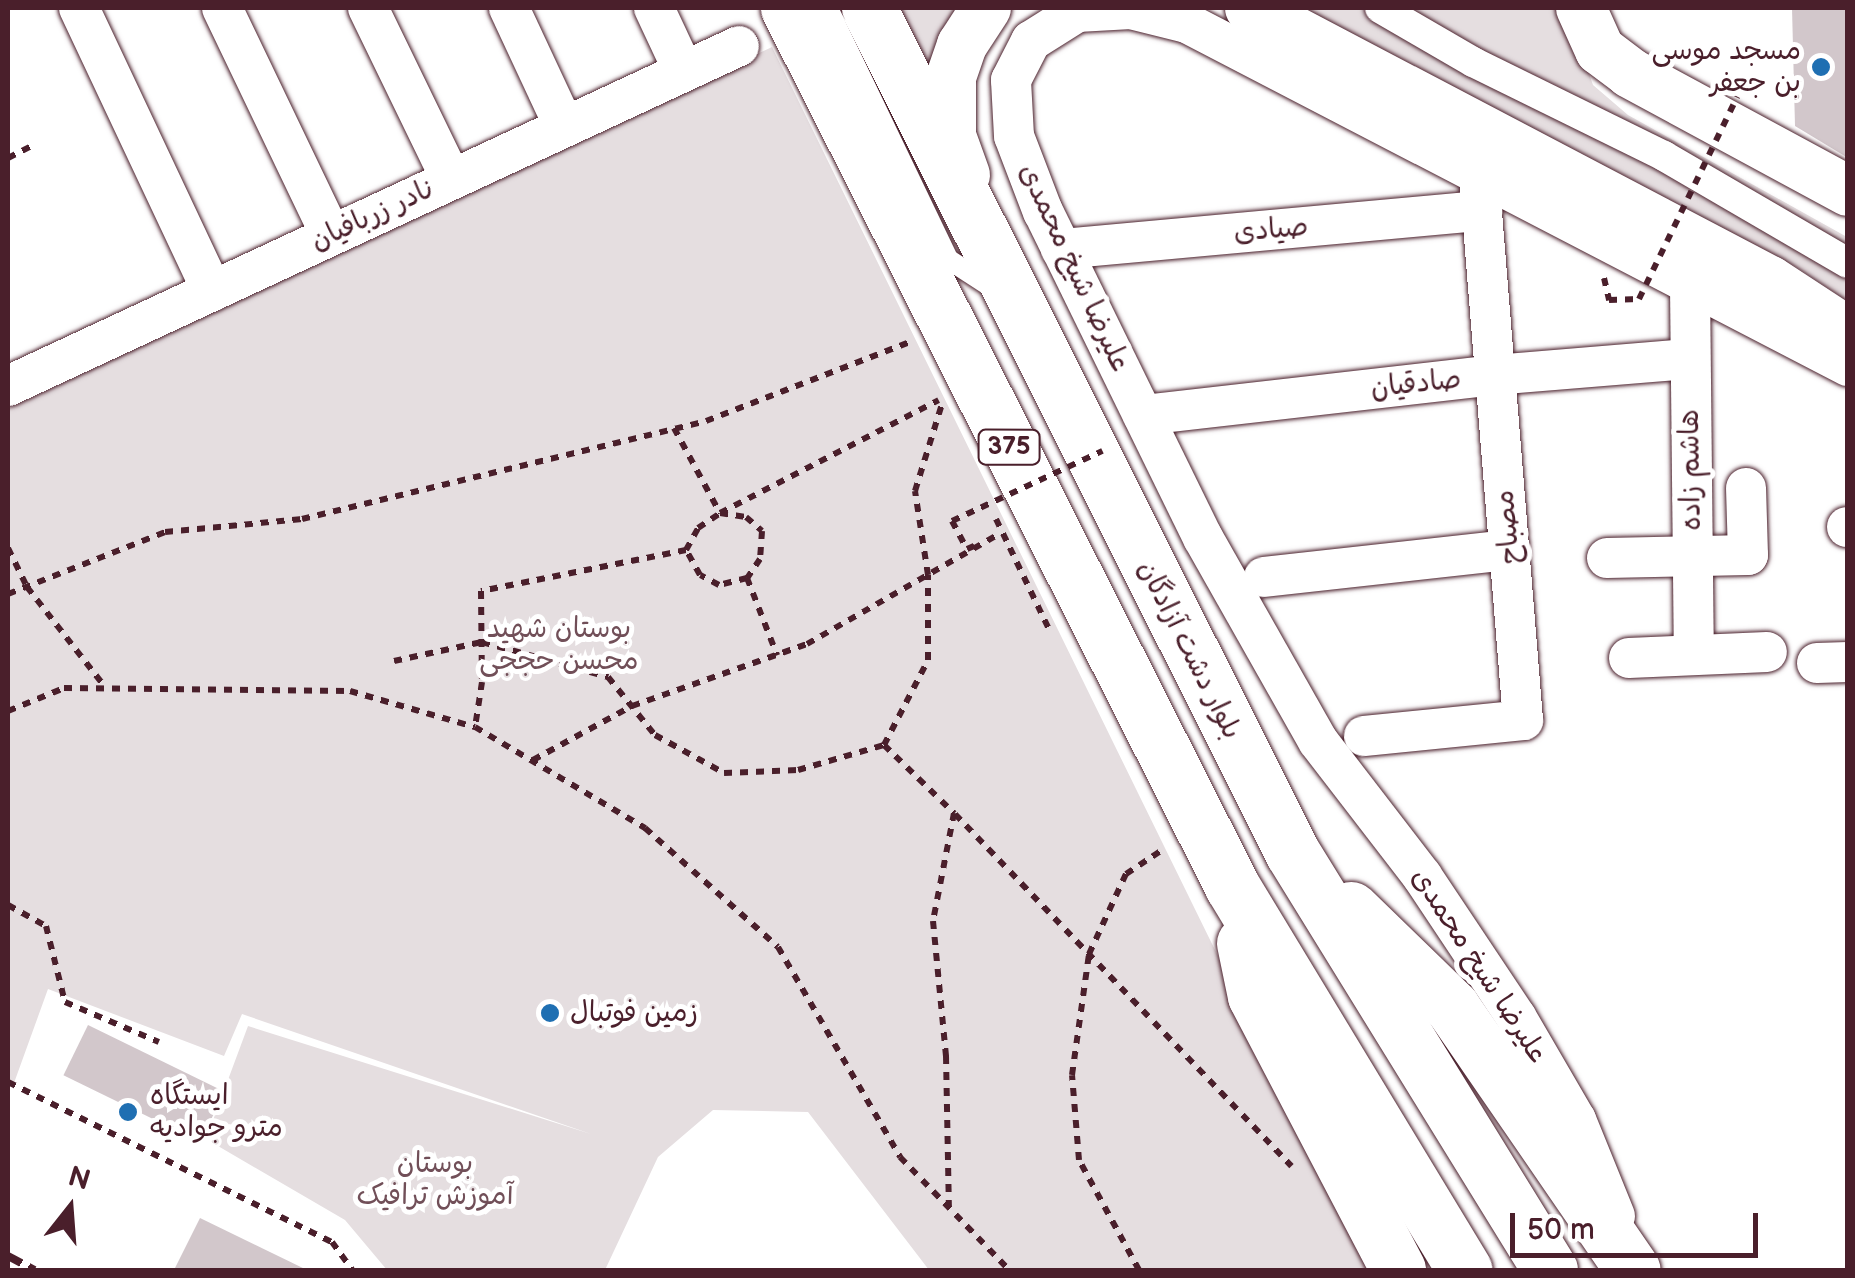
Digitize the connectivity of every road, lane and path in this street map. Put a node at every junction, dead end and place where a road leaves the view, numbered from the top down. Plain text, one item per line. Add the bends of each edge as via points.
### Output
1 (79, 8) edge
2 (222, 8) edge
3 (368, 8) edge
4 (508, 8) edge
5 (654, 8) edge
6 (788, 8) edge
7 (828, 8) edge
8 (868, 8) edge
9 (986, 8) edge
10 (1250, 8) edge
11 (1380, 8) edge
12 (1581, 8) edge
13 (738, 46) dead end
14 (683, 70) junction
15 (1737, 97) dead end
16 (564, 126) junction
17 (36, 144) dead end
18 (8, 158) edge
19 (451, 179) junction
20 (1848, 191) edge
21 (1480, 193) junction
22 (330, 235) junction
23 (1061, 249) junction
24 (1601, 263) dead end
25 (1848, 263) edge
26 (1690, 286) junction
27 (212, 291) junction
28 (1008, 292) junction
29 (946, 324) junction
30 (1848, 332) edge
31 (1689, 359) junction
32 (1848, 366) edge
33 (1494, 375) junction
34 (8, 386) edge
35 (944, 398) junction
36 (951, 413) dead end
37 (1143, 415) junction
38 (674, 428) junction
39 (1102, 451) dead end
40 (988, 488) dead end
41 (1746, 488) dead end
42 (720, 513) junction
43 (999, 534) junction
44 (8, 548) edge
45 (967, 548) dead end
46 (686, 550) junction
47 (1510, 550) junction
48 (1692, 556) junction
49 (1607, 558) dead end
50 (928, 575) junction
51 (1264, 577) dead end
52 (748, 578) junction
53 (26, 587) junction
54 (8, 594) edge
55 (1054, 639) dead end
56 (482, 642) junction
57 (1768, 652) dead end
58 (1694, 653) junction
59 (778, 655) junction
60 (1630, 658) dead end
61 (394, 661) dead end
62 (106, 688) junction
63 (632, 706) junction
64 (8, 711) edge
65 (475, 727) junction
66 (1364, 736) dead end
67 (884, 746) junction
68 (532, 760) junction
69 (954, 813) junction
70 (1156, 831) dead end
71 (1292, 852) junction
72 (1232, 886) junction
73 (8, 905) edge
74 (1089, 954) junction
75 (159, 1042) dead end
76 (8, 1082) edge
77 (1300, 1180) dead end
78 (948, 1208) junction
79 (352, 1270) edge
80 (1009, 1270) edge
81 (1139, 1270) edge
82 (1398, 1270) edge
83 (1465, 1270) edge
84 (1550, 1270) edge
85 (1635, 1270) edge

1 - 27 street
2 - 22 street
3 - 19 street
4 - 16 street
5 - 14 street
6 - 29 main road, 375
7 - 28 lane via 948,259
8 - 28 main road, بلوار دشت آزادگان / 375
9 - 28 street via 951,76 951,136
10 - 30 street via 1770,281
11 - 25 street via 1664,156
12 - 20 street via 1600,50 1630,73
13 - 14 street, نادر زربافیان
14 - 16 street, نادر زربافیان
15 - 24 path, bridge via 1638,299 1608,300
16 - 19 street, نادر زربافیان
17 - 18 path
19 - 22 street, نادر زربافیان
21 - 23 street, صیادی
21 - 23 street, علیرضا شیخ محمدی via 1187,23 1132,8 1077,12 1031,41 1012,80 1014,136
21 - 26 street, علیرضا شیخ محمدی
21 - 33 street, مصباح
22 - 27 street, نادر زربافیان
23 - 37 street, علیرضا شیخ محمدی
26 - 31 street, هاشم زاده
26 - 32 street, علیرضا شیخ محمدی
27 - 34 street, نادر زربافیان
28 - 71 main road, بلوار دشت آزادگان / 375
29 - 38 path via 855,366
29 - 72 main road, 375
31 - 33 street, صادقیان
31 - 48 street, هاشم زاده
33 - 37 street, صادقیان
33 - 47 street, مصباح
35 - 36 path
35 - 42 path
35 - 50 path via 915,491
37 - 85 street, علیرضا شیخ محمدی via 1203,538 1318,741 1422,876 1576,1120
38 - 42 path
38 - 53 path via 302,519 165,532
39 - 45 path, bridge via 952,521
40 - 43 path
41 - 48 street via 1748,554
42 - 46 path via 698,528
42 - 52 path via 746,517 762,531 760,559
43 - 50 path
43 - 55 path
44 - 53 path
46 - 52 path via 700,575 720,584
46 - 56 path via 481,590
47 - 51 street
47 - 66 street, مصباح via 1524,720
48 - 49 street
48 - 58 street, هاشم زاده
50 - 59 path
50 - 67 path via 928,660
52 - 59 path
53 - 54 path
53 - 62 path
56 - 61 path
56 - 63 path via 608,677
56 - 65 path
57 - 58 street
58 - 60 street
59 - 63 path
62 - 64 path via 64,688
62 - 65 path via 350,691
63 - 67 path via 655,735 724,772 798,770
63 - 68 path
65 - 68 path
67 - 69 path
68 - 78 path via 645,828 778,947 900,1157
69 - 74 path
69 - 78 path via 933,921 946,1056
70 - 74 path via 1165,848 1126,874
71 - 84 main road, بلوار دشت آزادگان / 375
71 - 85 main road via 1452,1007
72 - 82 main road via 1255,996
72 - 83 main road, 375
73 - 75 path via 46,926 66,1002
74 - 77 path via 1281,1150
74 - 81 path via 1072,1075 1079,1160
76 - 79 path via 332,1242
78 - 80 path

